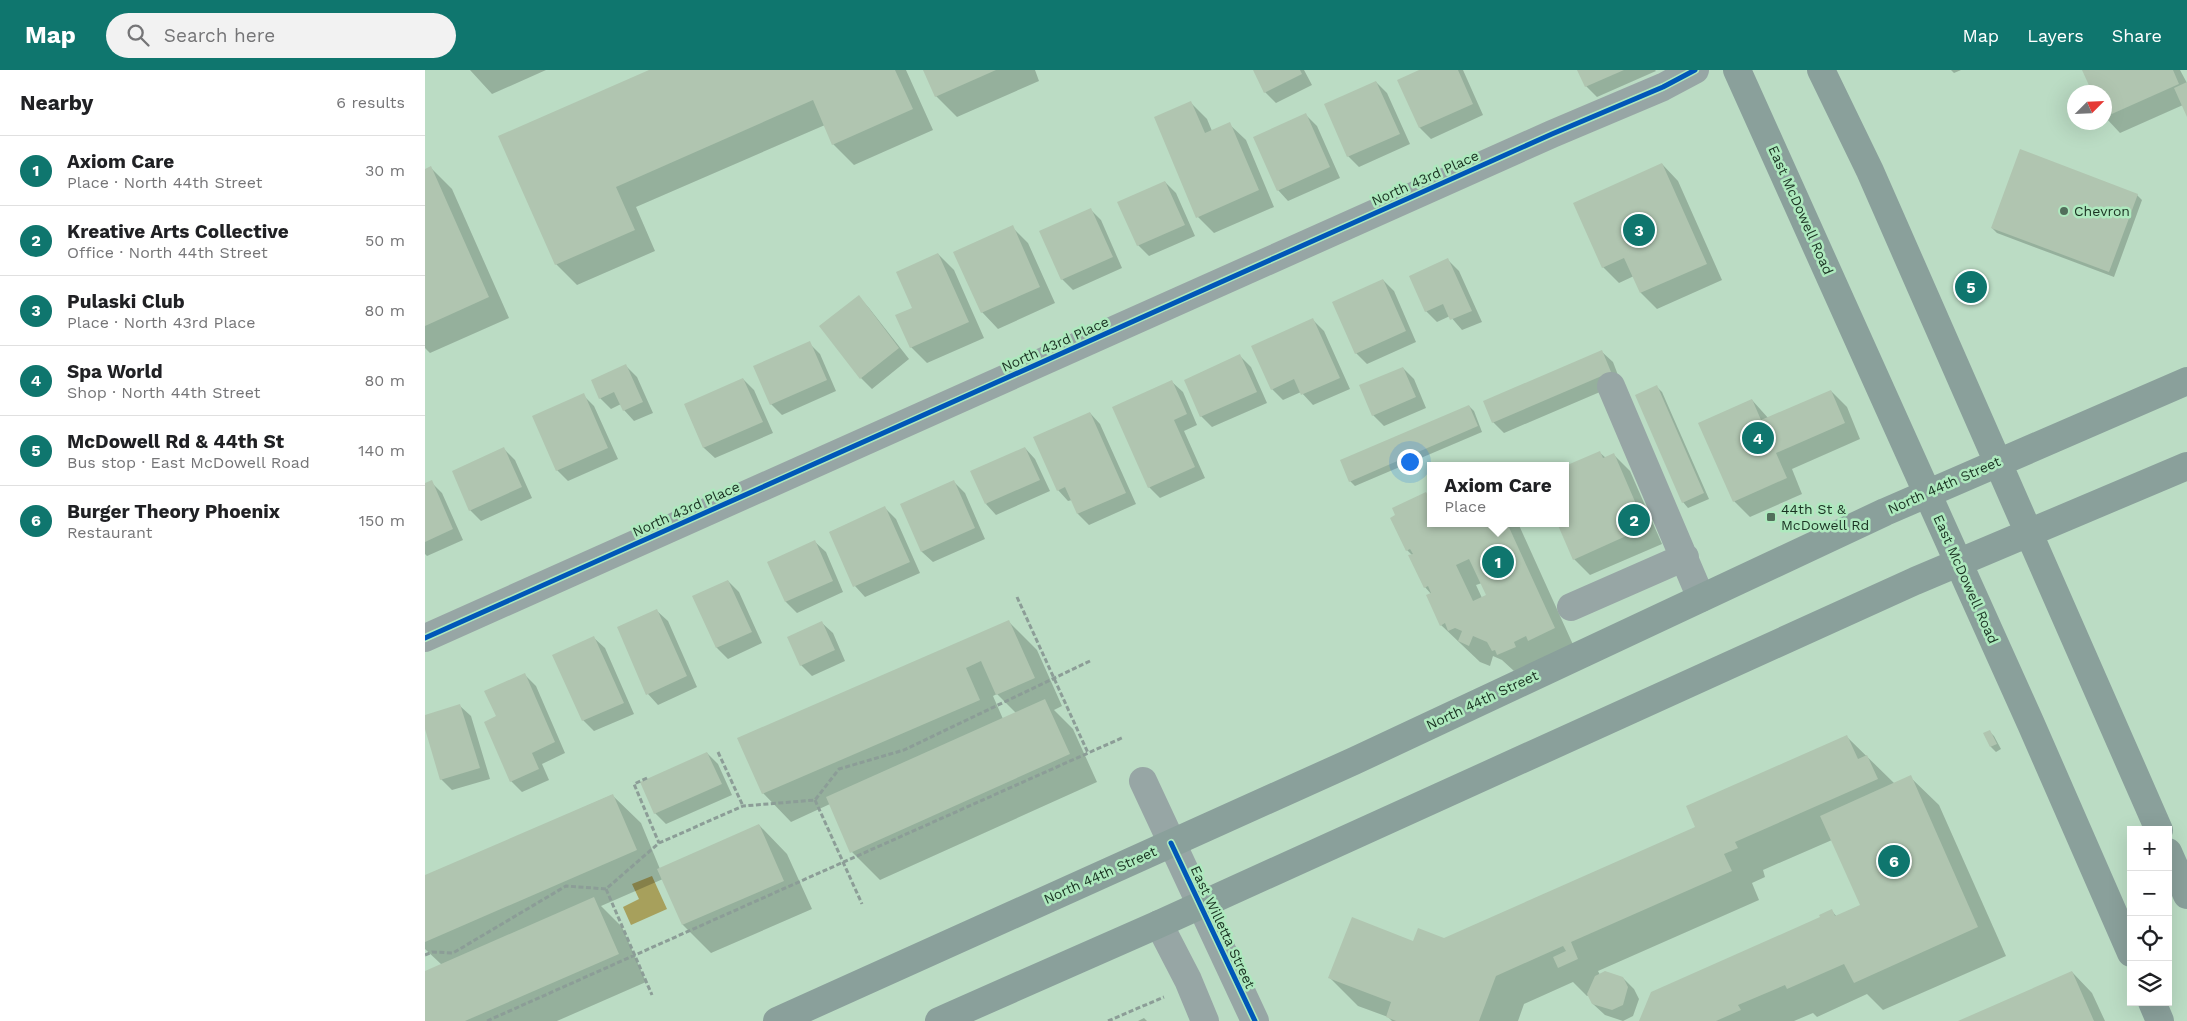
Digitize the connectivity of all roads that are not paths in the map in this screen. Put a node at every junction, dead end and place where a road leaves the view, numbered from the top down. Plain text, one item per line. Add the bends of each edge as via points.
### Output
1 (1695, 70) edge
2 (1737, 70) edge
3 (1821, 70) edge
4 (2187, 381) edge
5 (1611, 386) dead end
6 (1998, 462) junction
7 (2187, 466) edge
8 (1927, 493) junction
9 (2029, 533) junction
10 (1685, 556) junction
11 (1958, 563) junction
12 (1701, 598) junction
13 (1571, 607) dead end
14 (425, 638) edge
15 (1143, 781) dead end
16 (2157, 826) edge
17 (1171, 843) junction
18 (2172, 861) edge
19 (2187, 895) edge
20 (1201, 905) junction
21 (1159, 924) junction
22 (2127, 944) edge
23 (2154, 1006) edge
24 (777, 1021) edge
25 (939, 1021) edge
26 (1205, 1021) edge
27 (1255, 1021) edge
28 (2160, 1021) edge

1 - 14 street, North 43rd Place
2 - 8 main road, East McDowell Road
3 - 6 main road via 1870,171
4 - 6 main road, North 44th Street
5 - 10 street
6 - 8 main road, North 44th Street
6 - 9 main road
7 - 9 main road
8 - 11 main road, East McDowell Road
8 - 12 main road, North 44th Street
9 - 11 main road
9 - 16 main road
10 - 12 street
10 - 13 street
11 - 20 main road
11 - 22 main road, East McDowell Road
12 - 17 main road, North 44th Street
15 - 17 street, East Willetta Street
17 - 20 street, East Willetta Street
17 - 24 main road, North 44th Street
18 - 19 main road
20 - 21 main road
20 - 27 street, East Willetta Street
21 - 25 main road
21 - 26 street
23 - 28 main road

